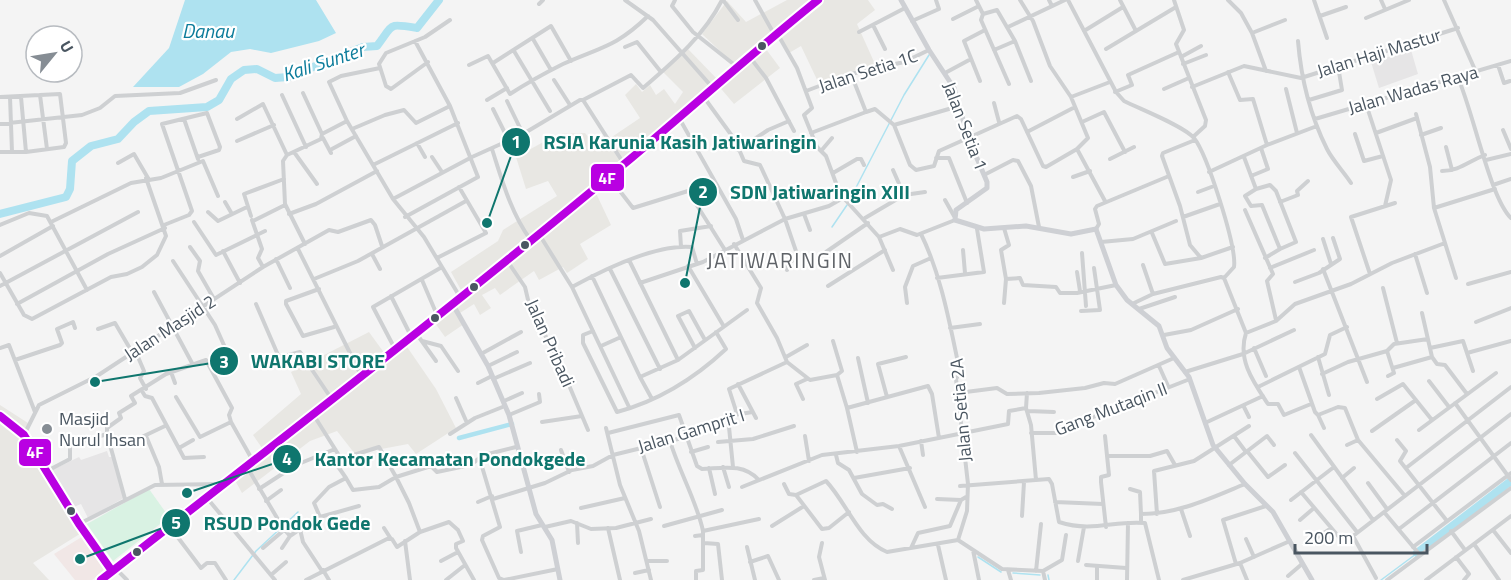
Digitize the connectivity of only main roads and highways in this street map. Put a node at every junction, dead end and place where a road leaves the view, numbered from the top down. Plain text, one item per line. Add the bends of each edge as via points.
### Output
1 (818, 0) edge
2 (0, 416) edge
3 (114, 569) junction
4 (101, 580) edge

1 - 3 main road via 396,350
2 - 3 main road via 24,435 79,524
3 - 4 main road

